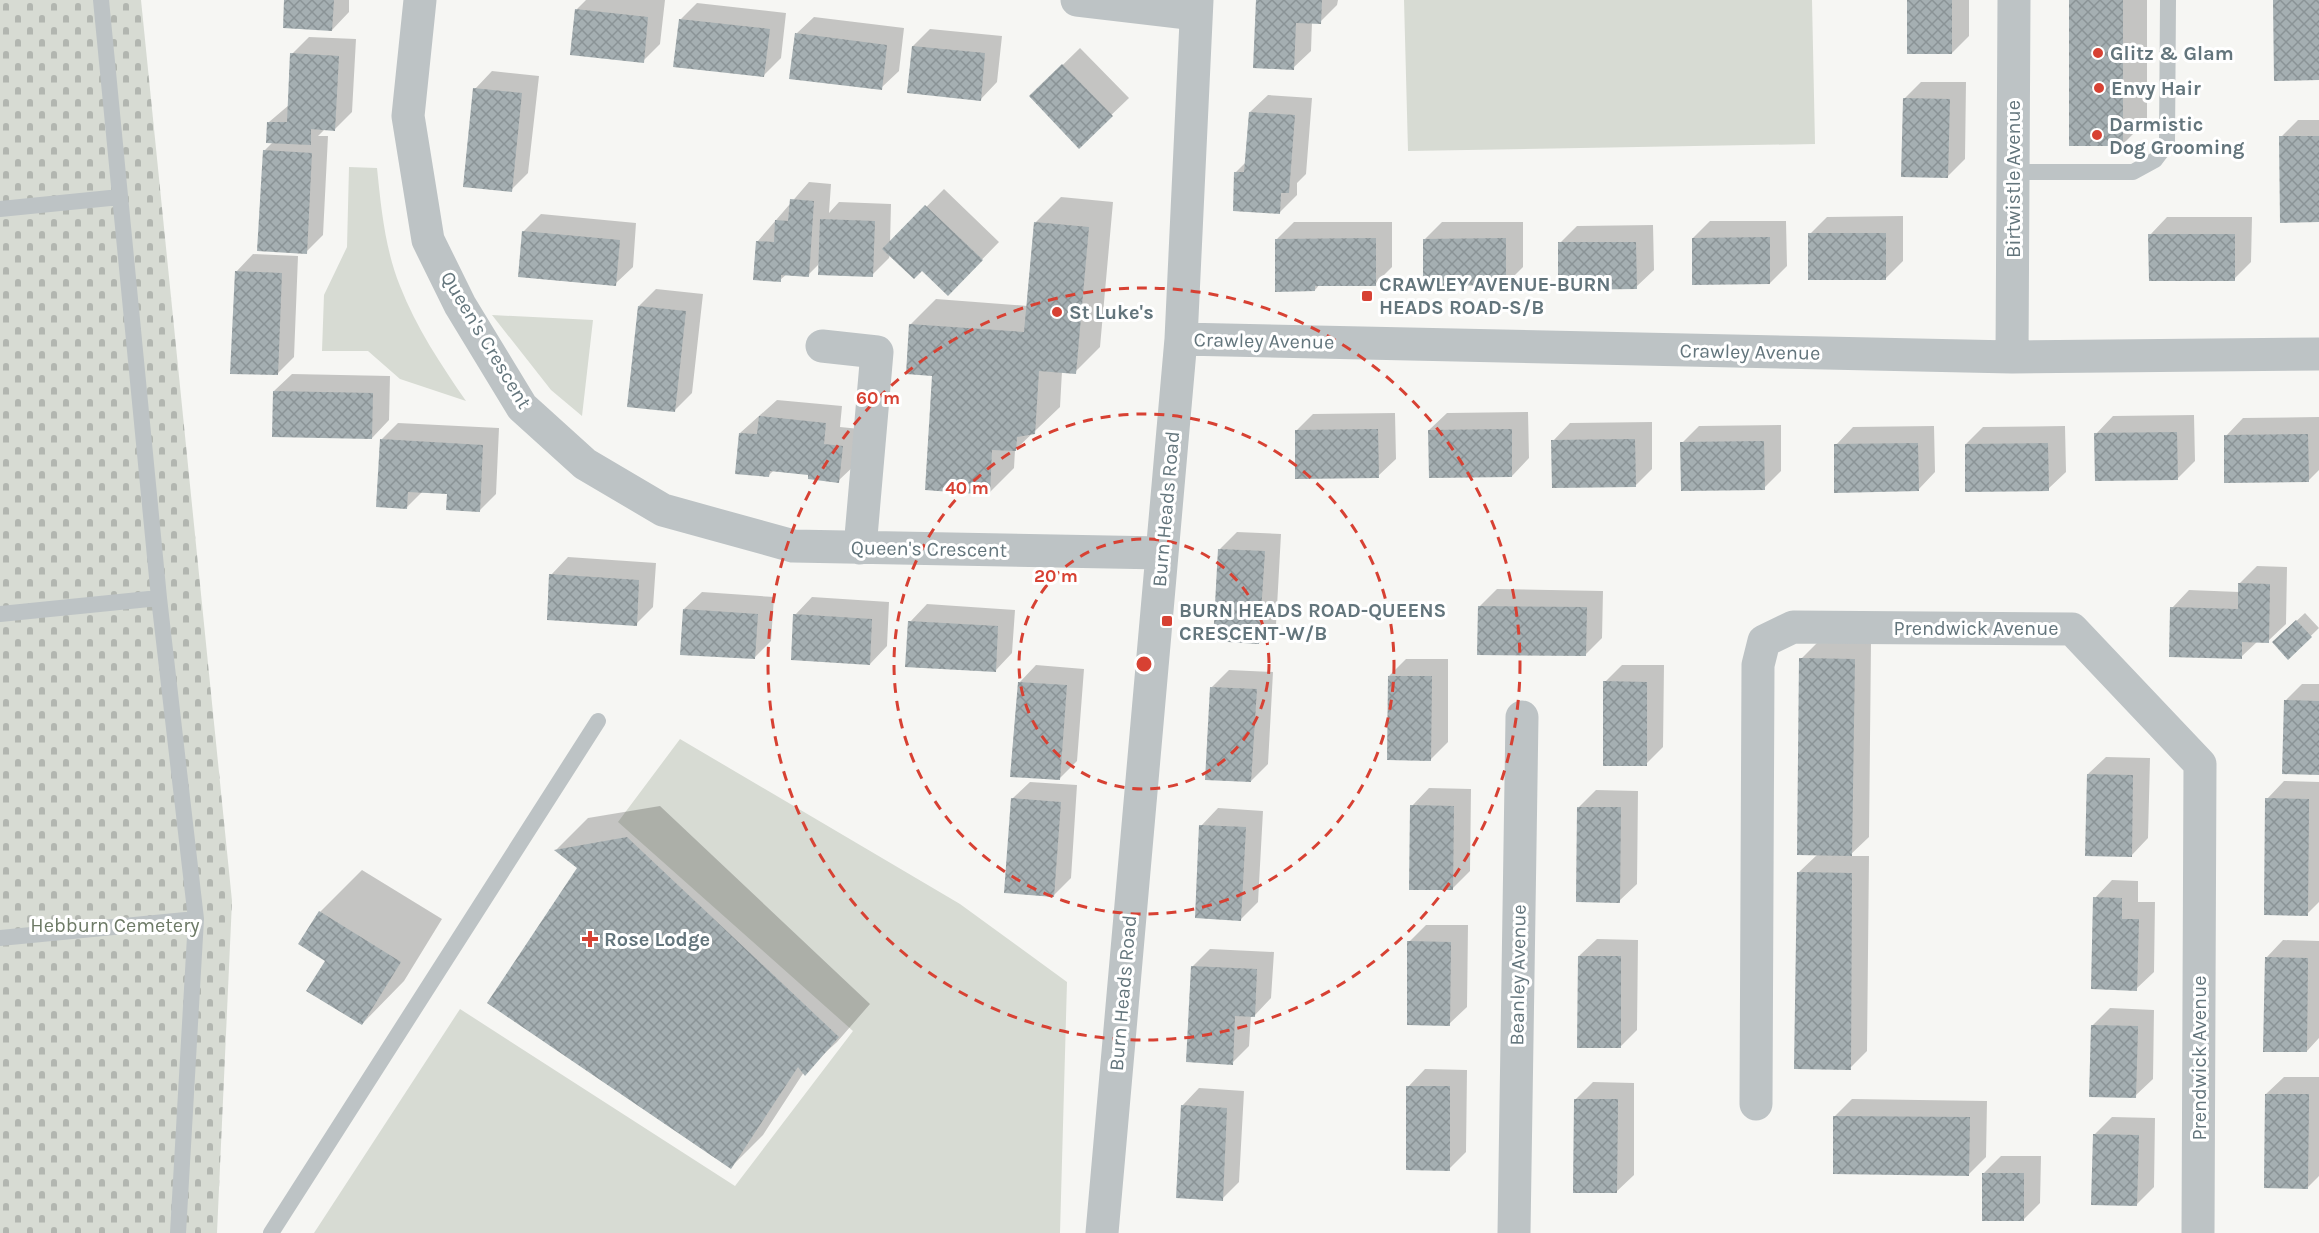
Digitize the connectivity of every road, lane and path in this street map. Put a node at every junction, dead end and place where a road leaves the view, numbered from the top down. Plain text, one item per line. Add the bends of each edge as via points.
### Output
1 (101, 0) edge
2 (420, 0) edge
3 (1077, 0) edge
4 (2014, 0) edge
5 (2168, 0) edge
6 (1196, 7) edge
7 (2013, 172) junction
8 (120, 197) junction
9 (0, 209) edge
10 (1181, 339) junction
11 (822, 346) dead end
12 (2319, 354) edge
13 (2012, 357) junction
14 (860, 548) junction
15 (1162, 553) junction
16 (159, 598) junction
17 (0, 614) edge
18 (1522, 717) dead end
19 (598, 722) dead end
20 (196, 919) junction
21 (0, 938) edge
22 (1756, 1104) dead end
23 (178, 1233) edge
24 (272, 1233) edge
25 (1102, 1233) edge
26 (1514, 1233) edge
27 (2198, 1233) edge

1 - 8 lane
2 - 14 street, Queen's Crescent via 408,116 428,240 460,304 522,406 585,464 663,510 793,546
3 - 6 street
4 - 7 street, Birtwistle Avenue
5 - 7 lane via 2167,144 2155,160 2133,172
6 - 10 street, Burn Heads Road
7 - 13 street, Birtwistle Avenue
8 - 9 lane
8 - 16 lane
10 - 13 street, Crawley Avenue
10 - 15 street, Burn Heads Road
11 - 14 street via 878,352
12 - 13 street, Crawley Avenue
14 - 15 street, Queen's Crescent
15 - 25 street, Burn Heads Road
16 - 17 lane
16 - 20 lane
18 - 26 street, Beanley Avenue
19 - 24 lane
20 - 21 lane
20 - 23 lane
22 - 27 street, Prendwick Avenue via 1758,666 1764,641 1793,627 2072,629 2200,764

